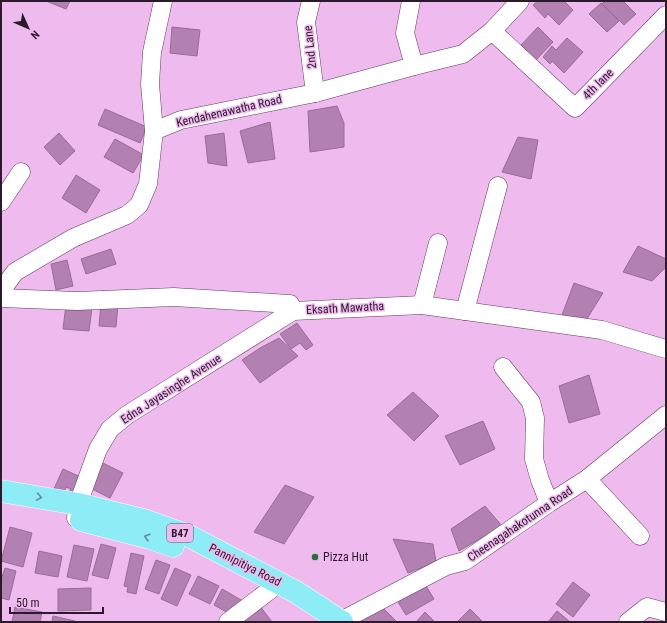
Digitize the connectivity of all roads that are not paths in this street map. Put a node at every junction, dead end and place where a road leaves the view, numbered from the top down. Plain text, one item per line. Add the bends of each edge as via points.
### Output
1 (163, 1) edge
2 (311, 1) edge
3 (411, 1) edge
4 (520, 1) edge
5 (666, 15) edge
6 (492, 31) junction
7 (414, 66) junction
8 (315, 93) junction
9 (154, 131) junction
10 (21, 172) dead end
11 (498, 186) dead end
12 (1, 202) edge
13 (438, 243) dead end
14 (1, 291) edge
15 (1, 298) edge
16 (422, 305) junction
17 (293, 311) junction
18 (464, 311) junction
19 (666, 349) edge
20 (503, 367) dead end
21 (666, 415) edge
22 (588, 479) junction
23 (1, 491) edge
24 (549, 503) junction
25 (1, 505) edge
26 (77, 511) junction
27 (640, 536) dead end
28 (270, 590) junction
29 (666, 612) edge
30 (228, 622) edge
31 (319, 622) edge
32 (340, 622) edge
33 (628, 622) edge

1 - 9 street via 151,65
2 - 8 street, 2nd Lane via 306,22
3 - 7 street via 406,33
4 - 6 street, Kendahenawatha Road
5 - 6 street, 4th lane via 575,108
6 - 7 street, Kendahenawatha Road via 463,54
7 - 8 street, Kendahenawatha Road
8 - 9 street, Kendahenawatha Road via 181,120
9 - 14 street via 148,184 139,205 127,215 73,238 15,272
10 - 12 street
11 - 18 street
13 - 16 street
15 - 17 street, Eksath Mawatha via 77,301 174,297 290,304
16 - 17 street, Eksath Mawatha
16 - 18 street, Eksath Mawatha
17 - 26 street, Edna Jayasinghe Avenue via 110,429 98,449
18 - 19 street, Eksath Mawatha via 602,330
20 - 24 street via 531,402 535,418 534,458
21 - 22 street, Cheenagahakotunna Road
22 - 24 street, Cheenagahakotunna Road
22 - 27 street
23 -> 26 main road, Pannipitiya Road / B47
24 - 32 street, Cheenagahakotunna Road via 465,561 446,566
25 - 26 main road, Pannipitiya Road / B47
28 -> 26 main road, Pannipitiya Road / B47 via 214,561
26 - 32 main road, Pannipitiya Road / B47 via 147,521 189,536 296,592
28 - 30 street
28 - 31 main road, Pannipitiya Road / B47
29 - 33 street via 647,607

